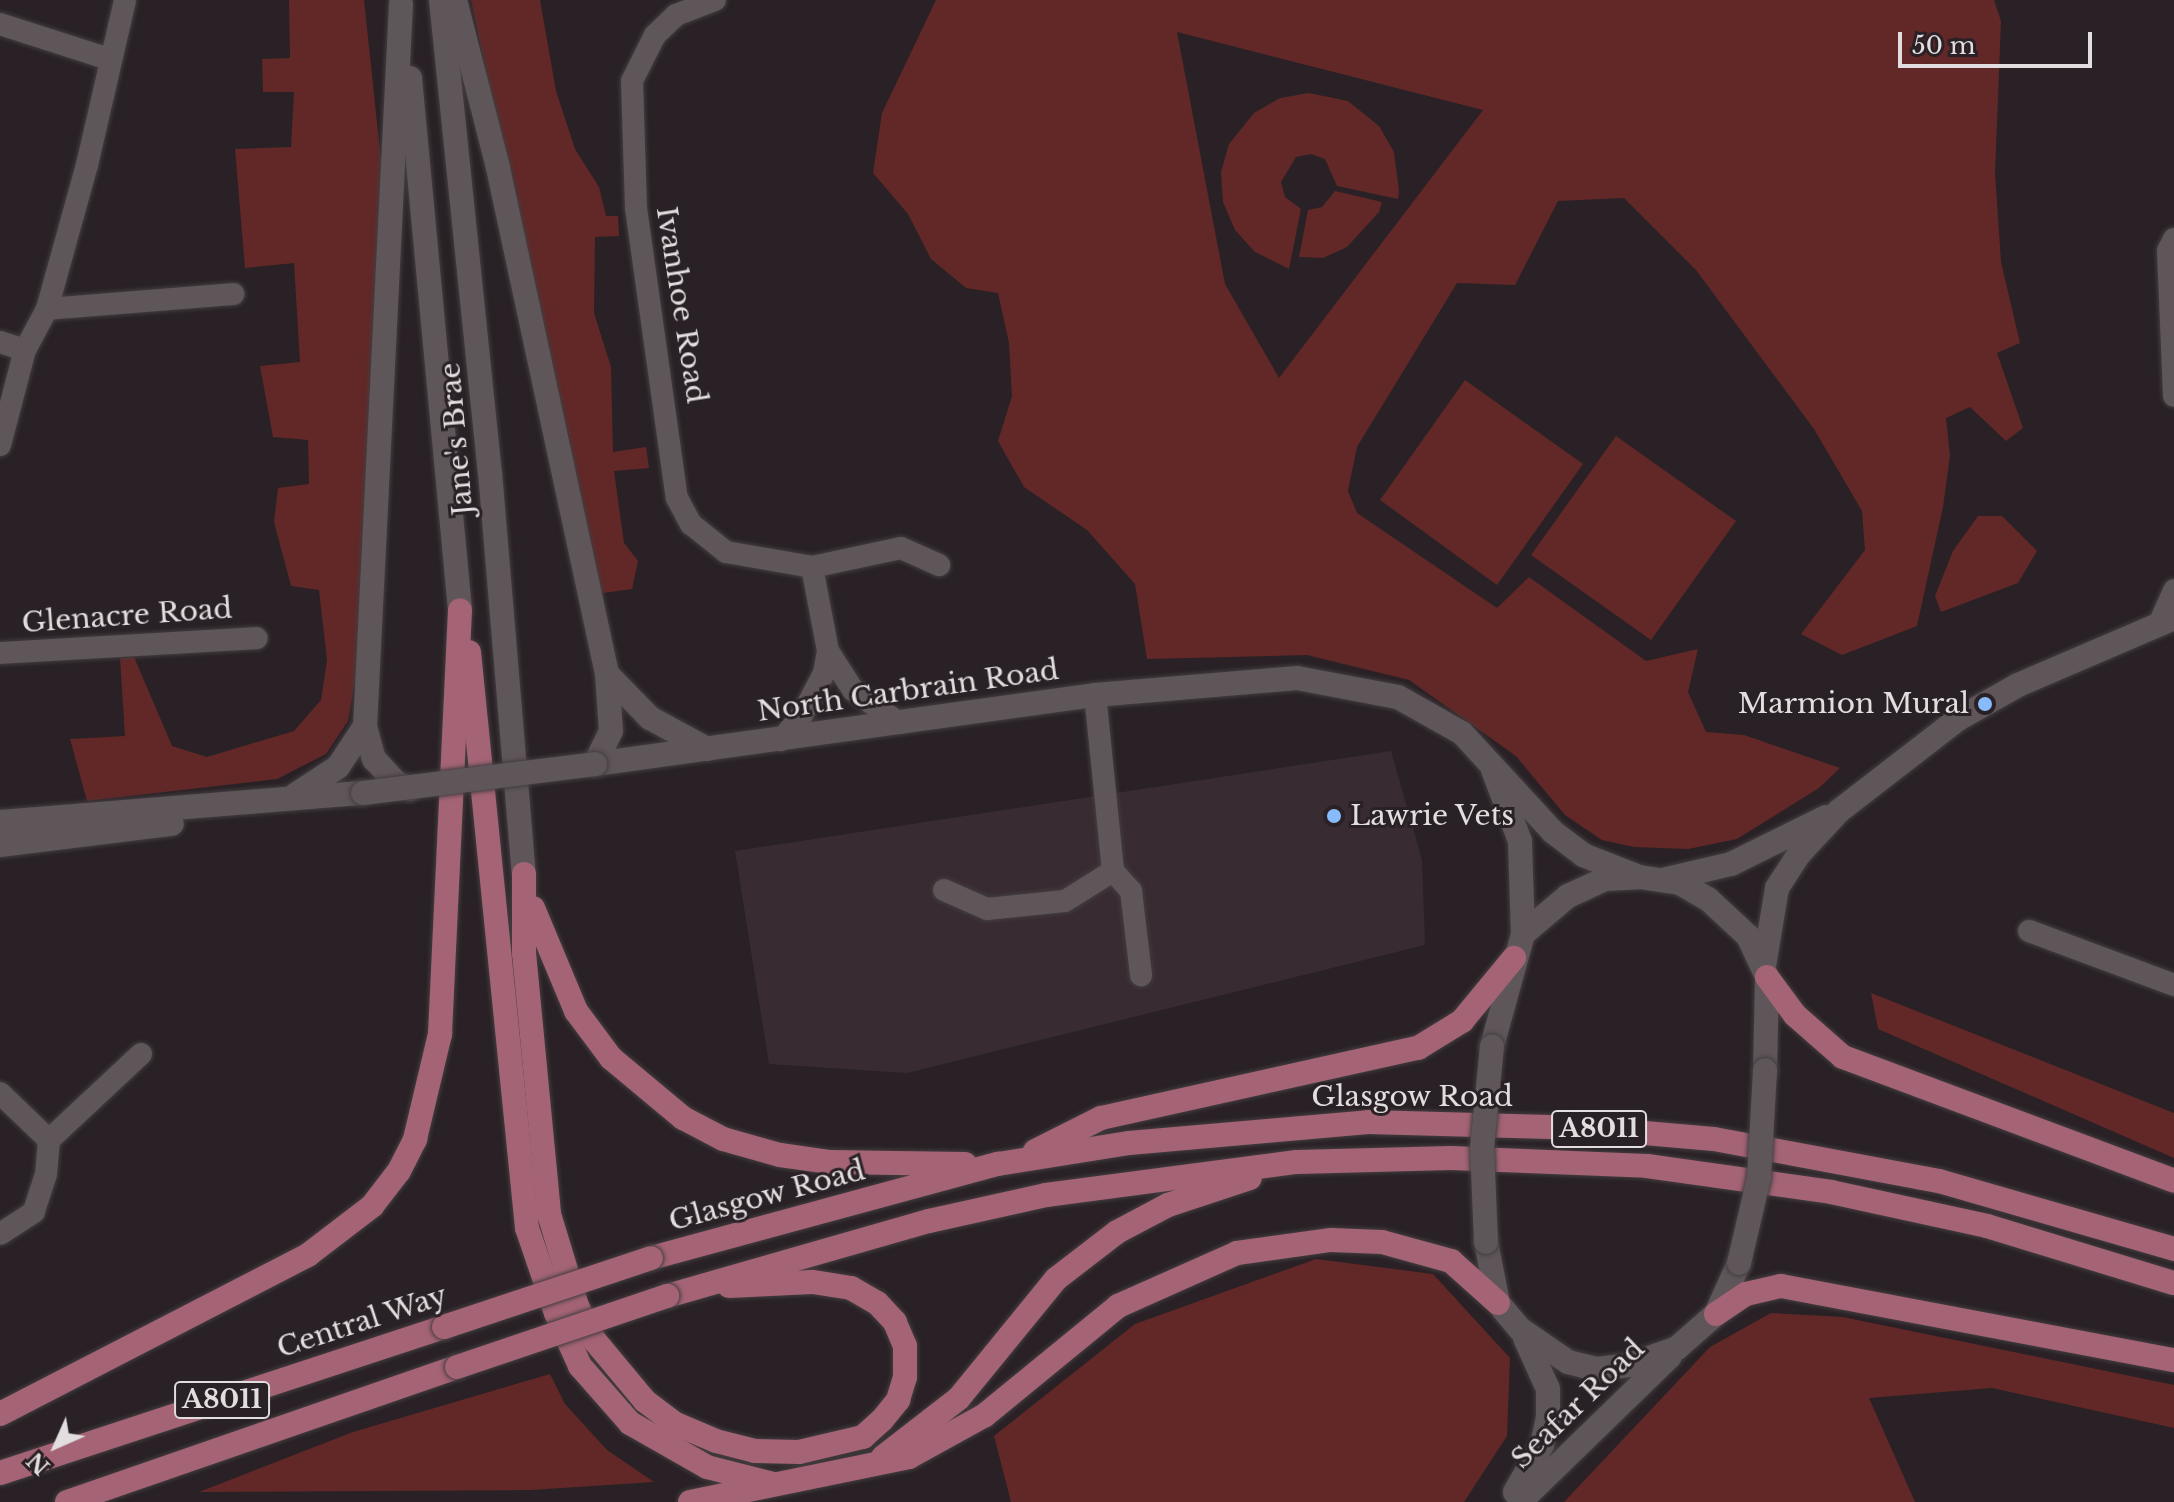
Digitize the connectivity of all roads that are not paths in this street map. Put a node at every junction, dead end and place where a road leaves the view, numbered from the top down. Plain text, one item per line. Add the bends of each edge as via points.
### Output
1 (125, 0) edge
2 (441, 0) edge
3 (455, 0) edge
4 (715, 0) edge
5 (400, 2) edge
6 (0, 24) edge
7 (109, 59) junction
8 (2174, 239) edge
9 (233, 294) dead end
10 (47, 309) junction
11 (0, 342) edge
12 (25, 350) junction
13 (2172, 364) edge
14 (2174, 396) edge
15 (0, 445) edge
16 (939, 565) dead end
17 (812, 567) junction
18 (2174, 590) edge
19 (460, 610) junction
20 (2167, 620) edge
21 (257, 638) dead end
22 (828, 651) junction
23 (0, 653) edge
24 (607, 674) junction
25 (1095, 695) junction
26 (899, 723) junction
27 (365, 726) junction
28 (781, 740) junction
29 (707, 749) junction
30 (1489, 759) junction
31 (595, 764) junction
32 (410, 789) junction
33 (315, 797) junction
34 (281, 799) junction
35 (1839, 811) junction
36 (0, 822) edge
37 (0, 845) edge
38 (1113, 871) junction
39 (524, 874) junction
40 (1650, 879) junction
41 (944, 890) dead end
42 (2029, 931) dead end
43 (1523, 934) junction
44 (1514, 958) junction
45 (1766, 972) junction
46 (1141, 975) dead end
47 (2174, 985) edge
48 (141, 1054) dead end
49 (0, 1093) edge
50 (49, 1140) junction
51 (1297, 1162) junction
52 (1005, 1163) junction
53 (2174, 1181) edge
54 (0, 1234) edge
55 (2174, 1249) edge
56 (651, 1258) joint
57 (2174, 1283) edge
58 (679, 1292) junction
59 (1498, 1303) junction
60 (1716, 1314) junction
61 (1520, 1329) junction
62 (1677, 1348) junction
63 (2174, 1360) edge
64 (0, 1414) edge
65 (877, 1462) junction
66 (0, 1473) edge
67 (773, 1484) junction
68 (67, 1502) edge
69 (690, 1502) edge
70 (1507, 1502) edge
71 (1520, 1502) edge

1 - 7 street
2 - 39 street, Jane's Brae via 490,472
3 - 24 street via 502,183
4 - 17 street, Ivanhoe Road via 676,15 655,35 632,81 636,208 677,498 691,524 726,552
5 - 19 street, Jane's Brae
5 - 27 street
6 - 7 street
7 - 10 street via 87,165
8 - 13 street via 2168,251
9 - 10 street
10 - 12 street
11 - 12 street
12 - 15 street
13 - 14 street
16 - 17 street, Ivanhoe Road via 901,548
17 - 22 street
18 - 20 street
19 - 64 main road via 440,1034 415,1139 399,1171 372,1206 308,1255
19 - 67 main road via 476,690 527,1228 550,1299 580,1366 630,1423 707,1467
20 - 35 street via 2018,685 1958,719
21 - 23 street, Glenacre Road
22 - 26 street via 853,690
22 - 28 street via 815,693
24 - 29 street via 650,718
24 - 31 street via 611,731
25 - 26 street, North Carbrain Road
25 - 30 street, North Carbrain Road via 1297,678 1398,697 1462,733
25 - 38 street
26 - 28 street, North Carbrain Road
27 - 32 street via 374,759 396,783
27 - 34 street via 352,750 323,781
28 - 29 street, North Carbrain Road
29 - 31 street, North Carbrain Road
30 - 40 street, North Carbrain Road via 1553,832 1583,855
30 - 43 street, North Carbrain Road via 1520,841
31 - 32 street, North Carbrain Road, bridge
32 - 33 street, North Carbrain Road, bridge
33 - 34 street, North Carbrain Road
33 - 37 street, North Carbrain Road via 264,814
34 - 36 street, North Carbrain Road
35 - 40 street via 1731,864
35 - 45 street via 1799,854 1777,888
38 - 41 street via 1065,901 987,909
38 - 46 street via 1131,891
39 - 52 main road via 539,933 576,1011 611,1058 683,1118 723,1139 792,1157
39 - 58 main road via 524,953 549,1214 577,1306 595,1341 645,1401 676,1424 755,1451 799,1452 863,1437 898,1400 905,1346 895,1322 851,1288 773,1282
40 - 43 street via 1605,879 1568,896
40 - 45 street, North Carbrain Road via 1680,883 1708,899 1748,936
42 - 47 street
43 - 44 street
44 - 52 main road via 1462,1021 1418,1048 1101,1118
44 - 59 street, bridge via 1492,1046 1482,1148 1486,1242
45 - 53 main road via 1795,1015 1843,1057
45 - 60 street, bridge via 1759,1178 1739,1263
48 - 50 street
49 - 50 street
50 - 54 street via 34,1212
51 - 57 main road, A8011 via 1451,1158 1647,1166 1831,1192 1987,1226
51 - 58 main road, A8011 via 1046,1195 929,1221
51 - 65 main road via 1168,1205 1117,1232 1056,1279 959,1398
52 - 55 main road, Glasgow Road / A8011 via 1129,1143 1368,1122 1649,1132 1796,1152 1939,1181
52 - 56 main road, Glasgow Road / A8011
56 - 66 main road, Central Way / A8011, bridge
58 - 68 main road, A8011, bridge
59 - 61 street
59 - 65 main road via 1451,1261 1382,1242 1331,1240 1237,1253 1118,1306 959,1433 909,1457
60 - 62 street, Seafar Road
60 - 63 main road via 1746,1294 1781,1286
61 - 62 street via 1568,1362 1597,1369 1642,1362
61 - 70 street, Seafar Road via 1548,1389 1548,1417 1542,1445
62 - 71 street, Seafar Road
65 - 67 main road
67 - 69 main road

